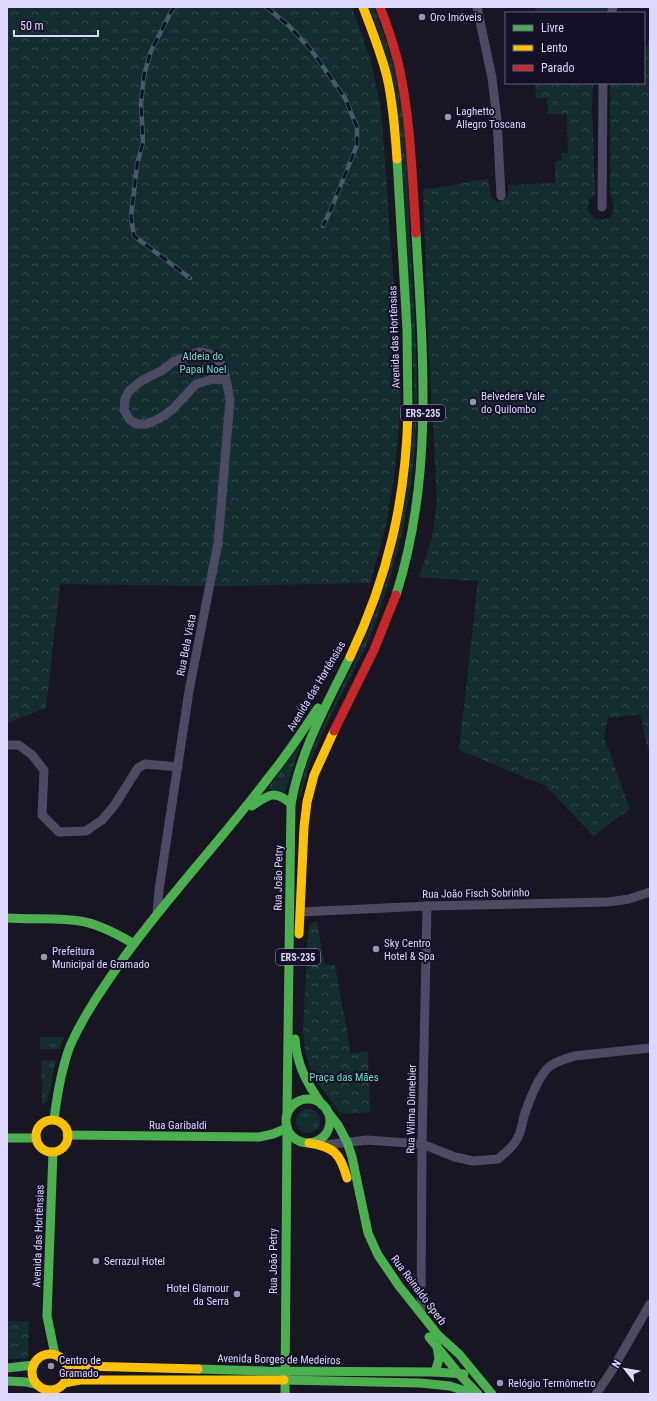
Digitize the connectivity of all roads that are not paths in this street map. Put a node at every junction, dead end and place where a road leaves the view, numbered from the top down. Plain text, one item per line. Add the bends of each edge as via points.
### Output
1 (363, 7) edge
2 (380, 7) edge
3 (477, 7) edge
4 (603, 84) edge
5 (501, 196) dead end
6 (602, 207) dead end
7 (226, 380) junction
8 (351, 655) junction
9 (7, 745) edge
10 (178, 767) junction
11 (291, 804) junction
12 (238, 816) junction
13 (650, 892) edge
14 (427, 906) junction
15 (300, 912) junction
16 (157, 914) junction
17 (7, 918) edge
18 (299, 941) dead end
19 (134, 944) junction
20 (298, 965) dead end
21 (650, 1048) edge
22 (325, 1108) junction
23 (287, 1113) junction
24 (54, 1120) junction
25 (287, 1128) junction
26 (68, 1135) junction
27 (7, 1138) edge
28 (36, 1138) junction
29 (347, 1142) junction
30 (309, 1143) junction
31 (422, 1144) junction
32 (323, 1145) junction
33 (53, 1152) junction
34 (650, 1304) edge
35 (421, 1313) junction
36 (48, 1322) junction
37 (437, 1346) junction
38 (58, 1356) junction
39 (40, 1358) junction
40 (34, 1365) junction
41 (7, 1368) edge
42 (285, 1371) junction
43 (435, 1372) junction
44 (611, 1372) junction
45 (459, 1374) junction
46 (7, 1381) edge
47 (285, 1381) junction
48 (482, 1381) junction
49 (62, 1385) junction
50 (41, 1389) edge
51 (54, 1394) edge
52 (285, 1394) edge
53 (474, 1394) edge
54 (478, 1394) edge
55 (492, 1394) edge
56 (596, 1394) edge
57 (602, 1394) edge

1 - 8 main road, Avenida das Hortênsias / ERS-235 via 387,78 394,123 407,326 408,393 406,448 393,536 369,614
2 - 15 main road, Rua João Petry / ERS-235 via 401,72 409,124 420,301 423,402 420,482 413,527 386,624 310,786 304,819
3 - 5 street via 492,78
4 - 6 street
7 - 7 street, Rua Bela Vista via 224,369 218,360 210,354 199,352 173,362 140,382 129,391 124,410 130,420 137,424 147,424 173,409 196,384 213,379
7 - 10 street, Rua Bela Vista via 230,400 218,544 189,691
8 - 11 main road, Rua João Petry via 304,756 293,786
8 - 12 main road, Avenida das Hortênsias via 307,727
9 - 10 street via 19,745 32,755 44,770 42,815 59,832 86,831 102,820 138,768 145,764
10 - 16 street, Rua Bela Vista
11 - 12 main road via 281,795 270,794
11 - 23 main road, Rua João Petry / ERS-235
12 - 16 main road, Avenida das Hortênsias
13 - 14 street, Rua João Fisch Sobrinho via 629,900 608,902
14 - 15 street, Rua João Fisch Sobrinho
14 - 31 street, Rua Wilma Dinnebier
15 - 18 main road, Rua João Petry / ERS-235
16 - 19 main road, Avenida das Hortênsias
17 - 19 main road via 84,922 110,931
19 - 24 main road, Avenida das Hortênsias via 100,993 66,1058
20 - 22 main road, ERS-235 via 295,1045 298,1062 303,1076
21 - 31 street via 574,1056 549,1067 543,1073 531,1098 516,1141 498,1159 473,1161
22 - 23 main road via 316,1101 303,1100 296,1103
22 - 29 main road, Rua Reinaldo Sperb
22 - 30 main road via 329,1118 327,1132
23 - 25 main road
24 - 26 main road via 63,1126
24 - 28 main road via 41,1125
25 - 26 main road, Rua Garibaldi via 259,1137
25 - 30 main road via 295,1139
25 - 42 main road, Rua João Petry
26 - 33 main road via 64,1146
27 - 28 main road
28 - 33 main road via 42,1148
29 - 31 street via 367,1140
29 - 32 street
29 - 35 main road, Rua Reinaldo Sperb via 368,1233 386,1267
30 - 32 main road, Rua Reinaldo Sperb
31 - 35 street, Rua Wilma Dinnebier
32 - 37 main road, Rua Reinaldo Sperb via 341,1158 365,1244 382,1275
33 - 36 main road, Avenida das Hortênsias
34 - 44 street
35 - 48 main road, Rua Reinaldo Sperb via 438,1335 459,1354
36 - 38 main road, Avenida das Hortênsias
36 - 39 main road, Avenida das Hortênsias
37 - 43 main road via 439,1364
37 - 45 main road, Rua Reinaldo Sperb
38 - 39 main road via 50,1354
38 - 42 main road, Avenida Borges de Medeiros via 82,1366
38 - 49 main road via 68,1370 67,1379
39 - 40 main road
40 - 41 main road
40 - 50 main road via 33,1376
42 - 43 main road, Avenida Borges de Medeiros
42 - 47 main road, Rua João Petry
43 - 45 main road, Avenida Borges de Medeiros
44 - 56 street
44 - 57 street
45 - 48 main road, Avenida Borges de Medeiros
45 - 54 main road, Rua Reinaldo Sperb
46 - 50 main road via 26,1382
47 - 49 main road, Avenida Borges de Medeiros via 73,1380
47 - 52 main road, Rua João Petry
47 - 53 main road, Avenida Borges de Medeiros via 441,1384
48 - 55 main road
49 - 50 main road via 51,1390
49 - 51 main road

